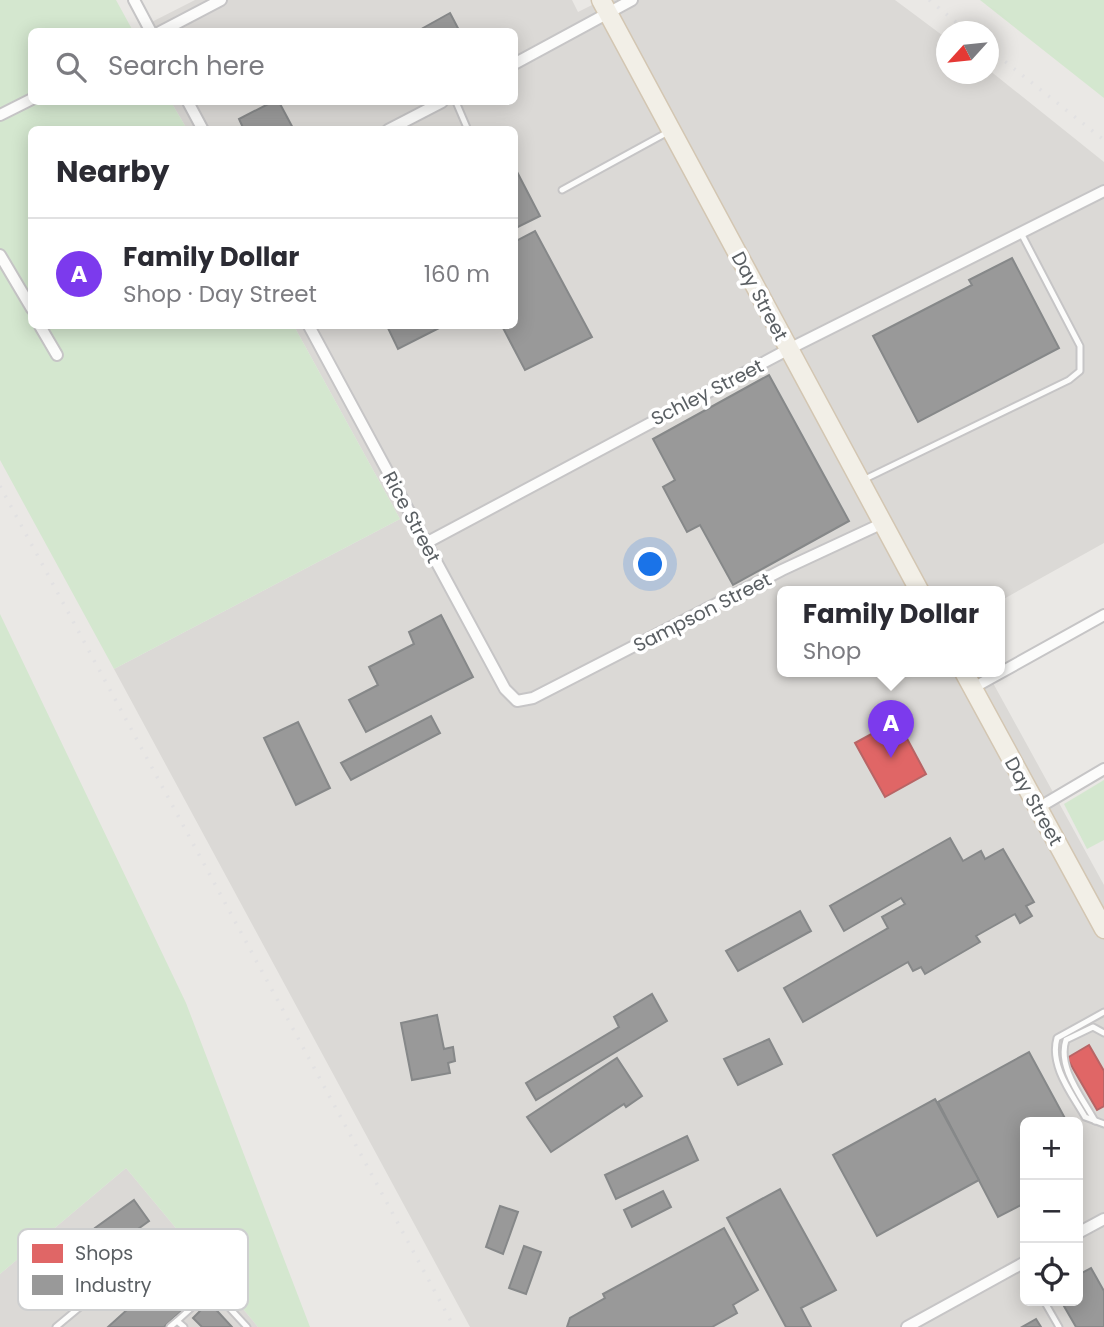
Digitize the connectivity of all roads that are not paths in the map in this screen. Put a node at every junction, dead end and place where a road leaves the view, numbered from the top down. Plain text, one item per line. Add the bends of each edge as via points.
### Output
1 (134, 0) edge
2 (221, 0) edge
3 (632, 0) edge
4 (604, 6) edge
5 (149, 28) edge
6 (168, 28) edge
7 (518, 61) edge
8 (28, 101) edge
9 (190, 105) edge
10 (436, 105) edge
11 (457, 105) edge
12 (0, 115) edge
13 (201, 126) edge
14 (396, 126) edge
15 (466, 126) edge
16 (670, 131) junction
17 (562, 190) dead end
18 (1104, 191) edge
19 (1021, 233) junction
20 (0, 254) edge
21 (28, 302) edge
22 (42, 329) edge
23 (311, 329) edge
24 (789, 349) junction
25 (57, 355) dead end
26 (860, 481) junction
27 (883, 523) junction
28 (426, 543) junction
29 (917, 586) edge
30 (1104, 615) edge
31 (1005, 670) edge
32 (967, 677) edge
33 (993, 677) edge
34 (973, 688) junction
35 (522, 702) joint
36 (1104, 769) edge
37 (1038, 808) junction
38 (1102, 920) edge
39 (1104, 1013) edge
40 (1104, 1033) edge
41 (1095, 1121) junction
42 (1104, 1124) edge
43 (1103, 1222) edge
44 (1083, 1231) edge
45 (1020, 1267) edge
46 (1047, 1306) edge
47 (76, 1310) edge
48 (189, 1310) edge
49 (231, 1310) edge
50 (177, 1321) junction
51 (56, 1327) edge
52 (170, 1327) edge
53 (184, 1327) edge
54 (247, 1327) edge
55 (906, 1327) edge
56 (1059, 1327) edge

1 - 5 street
2 - 6 street
3 - 4 street
4 - 7 street
4 - 16 main road, Day Street
8 - 12 street
9 - 13 street
10 - 14 street
11 - 15 lane
16 - 17 lane
16 - 24 main road, Day Street
18 - 19 street, Schley Street
19 - 24 street, Schley Street
19 - 26 lane via 1080,346 1080,372
20 - 21 street
22 - 25 street
23 - 28 street, Rice Street
24 - 26 main road, Day Street
24 - 28 street, Schley Street
26 - 27 main road, Day Street
27 - 29 main road, Day Street
27 - 35 street, Sampson Street
28 - 35 street, Rice Street via 505,689
30 - 31 street
32 - 34 main road, Day Street
33 - 34 street
34 - 37 main road, Day Street
36 - 37 street
37 - 38 main road, Day Street
39 - 41 lane via 1057,1038 1053,1051 1085,1117
40 - 41 lane via 1093,1027 1066,1040 1063,1050 1063,1063
41 - 42 lane
43 - 44 street
45 - 55 street
46 - 56 lane
47 - 51 lane
48 - 50 lane
49 - 54 lane
50 - 52 lane
50 - 53 lane

